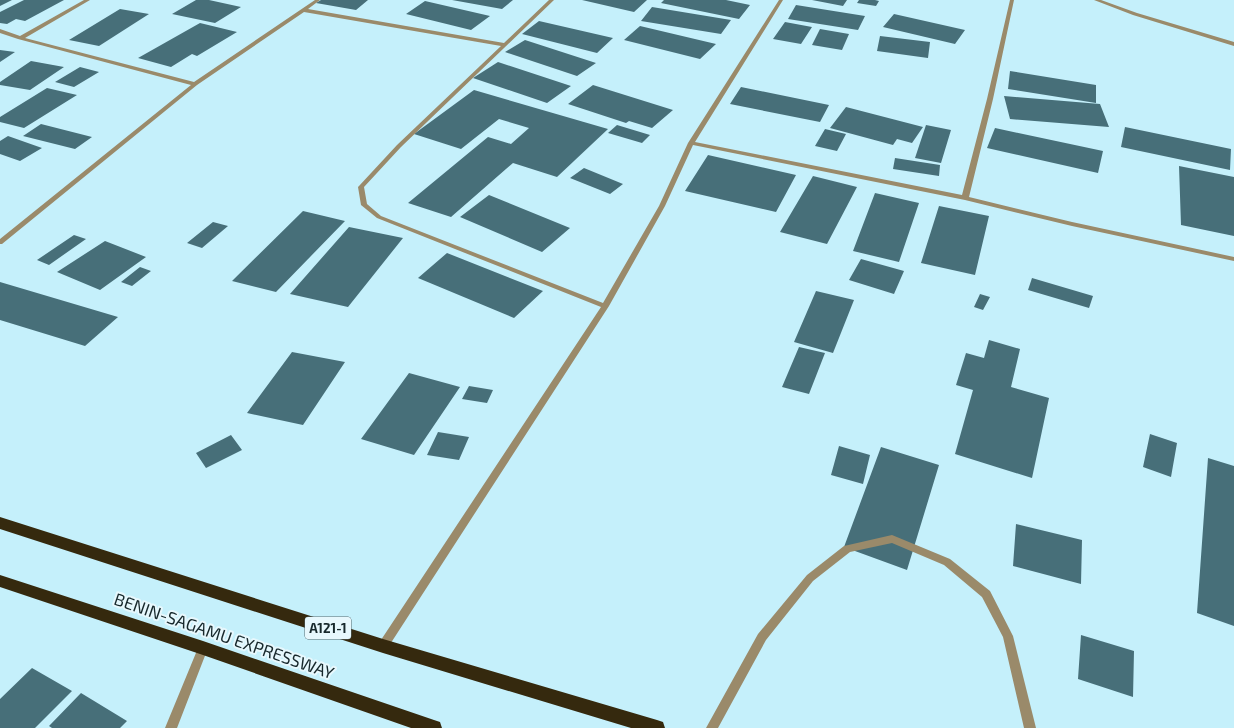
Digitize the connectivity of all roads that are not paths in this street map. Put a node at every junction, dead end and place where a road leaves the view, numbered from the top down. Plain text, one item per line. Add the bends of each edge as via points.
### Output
1 (88, 0) edge
2 (318, 0) edge
3 (552, 0) edge
4 (781, 0) edge
5 (1012, 0) edge
6 (1096, 0) edge
7 (304, 10) junction
8 (0, 31) edge
9 (20, 38) junction
10 (1234, 44) edge
11 (504, 45) junction
12 (195, 84) junction
13 (691, 143) junction
14 (965, 198) junction
15 (0, 242) edge
16 (1234, 259) edge
17 (605, 306) junction
18 (0, 523) edge
19 (0, 581) edge
20 (383, 646) junction
21 (203, 648) junction
22 (171, 728) edge
23 (434, 728) edge
24 (657, 728) edge
25 (712, 728) edge
26 (1030, 728) edge

1 - 9 street
2 - 7 street
3 - 11 street
4 - 13 street
5 - 14 street
6 - 10 street
7 - 11 street
7 - 12 street
8 - 9 street
9 - 12 street
11 - 17 street via 399,146 361,187 364,205 379,217
12 - 15 street
13 - 14 street
13 - 17 street via 662,206
14 - 16 street
17 - 20 street
18 - 20 highway, A121-1
19 - 21 highway, BENIN-SAGAMU EXPRESSWAY
20 - 24 highway, A121-1
21 - 22 street
21 - 23 highway, BENIN-SAGAMU EXPRESSWAY
25 - 26 street via 762,637 810,578 847,549 892,539 947,562 986,594 1008,636

